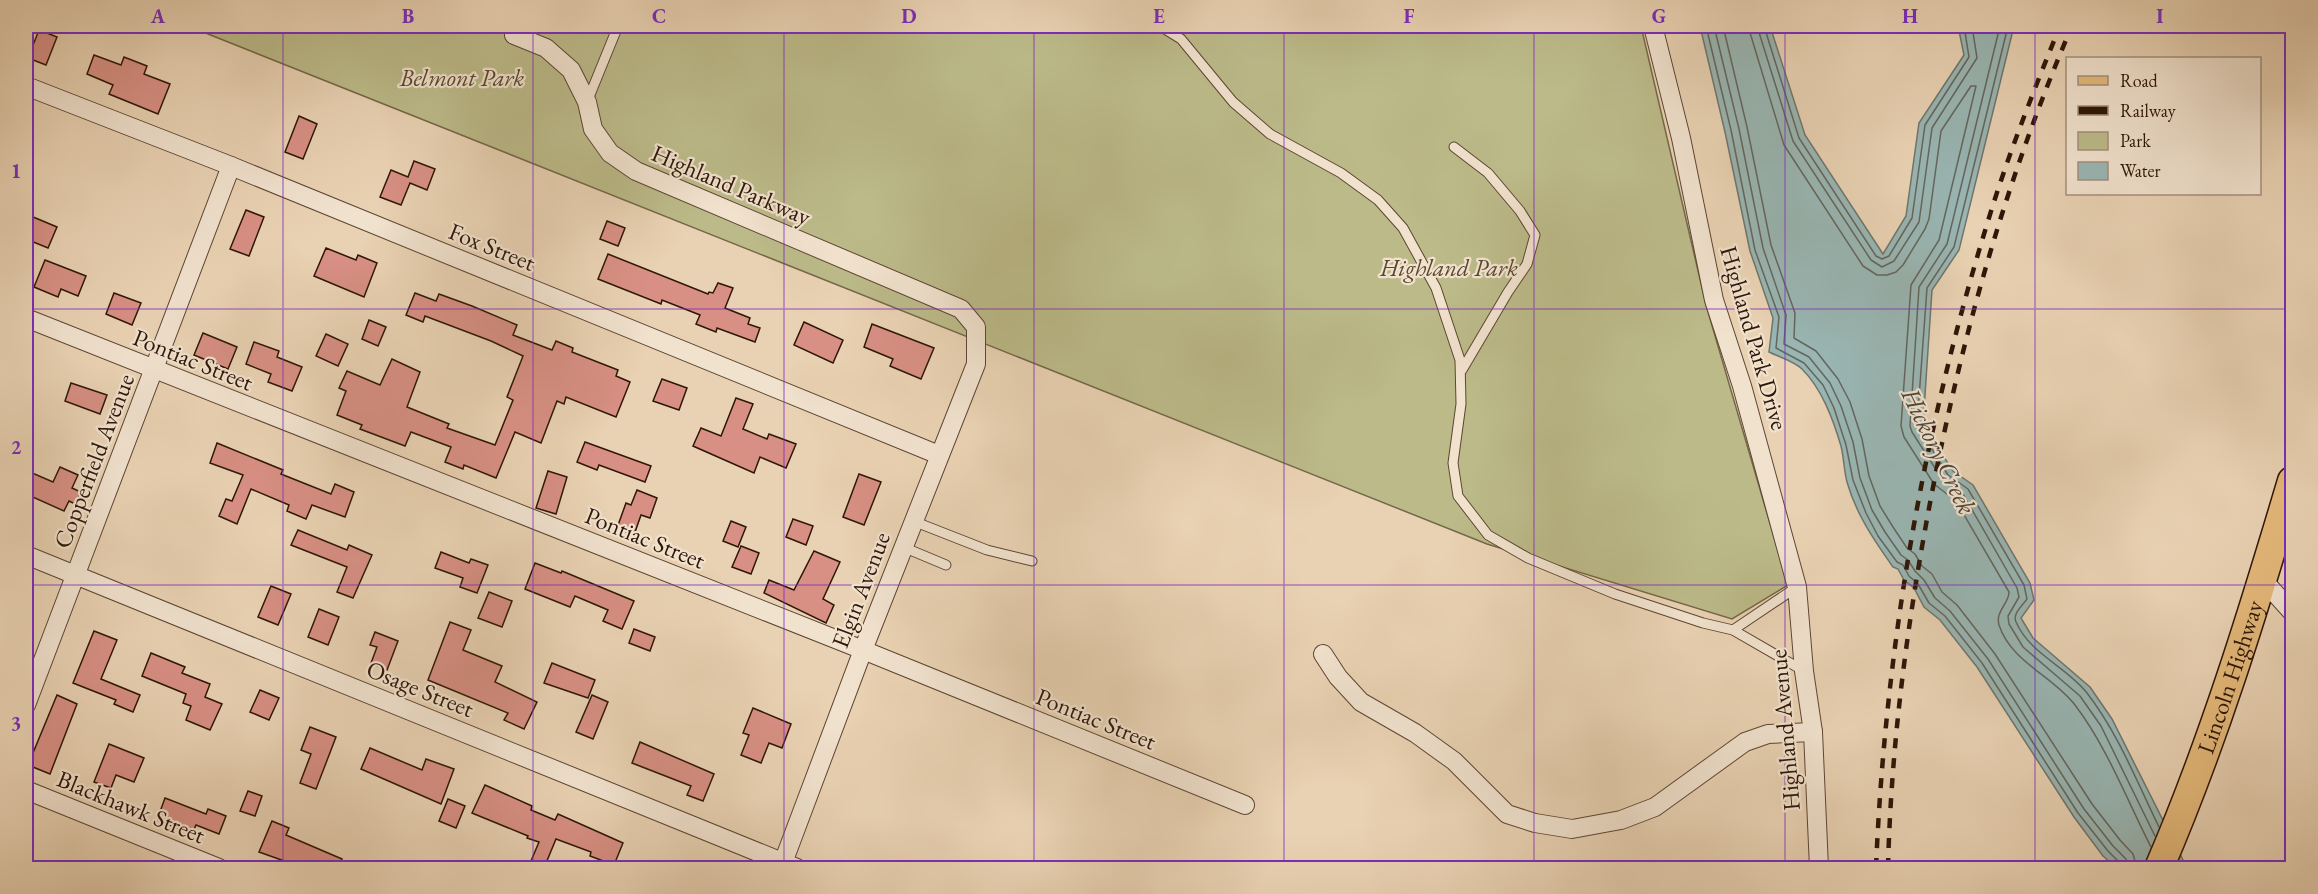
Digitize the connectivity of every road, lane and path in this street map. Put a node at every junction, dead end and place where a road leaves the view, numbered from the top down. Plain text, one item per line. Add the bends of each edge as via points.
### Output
1 (618, 26) edge
2 (1160, 26) edge
3 (1653, 26) edge
4 (512, 29) edge
5 (26, 86) edge
6 (587, 102) junction
7 (1454, 147) dead end
8 (231, 166) junction
9 (26, 318) edge
10 (976, 327) joint
11 (154, 370) junction
12 (1461, 372) junction
13 (939, 455) junction
14 (2292, 481) edge
15 (913, 521) junction
16 (903, 547) junction
17 (26, 555) edge
18 (1032, 561) dead end
19 (946, 565) dead end
20 (76, 575) junction
21 (2263, 580) junction
22 (1797, 587) junction
23 (2292, 612) edge
24 (1733, 630) junction
25 (863, 650) junction
26 (1323, 654) dead end
27 (1804, 671) junction
28 (26, 705) edge
29 (1813, 732) junction
30 (26, 790) edge
31 (1245, 805) dead end
32 (787, 867) edge
33 (219, 868) edge
34 (1819, 868) edge
35 (2159, 868) edge

1 - 6 lane
2 - 12 lane via 1181,39 1233,102 1270,134 1341,173 1378,200 1403,228 1436,288 1461,360
3 - 22 street, Highland Park Drive via 1714,300 1742,386
4 - 6 street, Highland Parkway via 546,48 571,70
5 - 8 street, Fox Street
6 - 10 street, Highland Parkway via 593,129 610,153 636,171 961,309
7 - 12 lane via 1488,172 1535,236 1527,264
8 - 11 street, Copperfield Avenue
8 - 13 street, Fox Street
9 - 11 street, Pontiac Street
10 - 13 street, Elgin Avenue via 976,364
11 - 20 street, Copperfield Avenue
11 - 25 street, Pontiac Street
12 - 24 lane via 1453,463 1458,496 1488,535 1528,558 1615,594
13 - 15 street, Elgin Avenue
14 - 21 main road, Lincoln Highway
15 - 16 street, Elgin Avenue
15 - 18 lane via 987,550
16 - 19 lane
16 - 25 street, Elgin Avenue
17 - 20 street, Osage Street
20 - 28 street, Copperfield Avenue
20 - 32 street, Osage Street
21 - 23 street
21 - 35 main road, Lincoln Highway via 2225,695
22 - 24 lane
22 - 27 street, Highland Avenue
24 - 27 lane
25 - 31 street, Pontiac Street
25 - 32 street, Elgin Avenue
26 - 29 street via 1361,702 1454,761 1507,814 1572,829 1621,820 1655,807 1745,742 1768,734
27 - 29 street, Highland Avenue
29 - 34 street, Highland Avenue
30 - 33 street, Blackhawk Street

